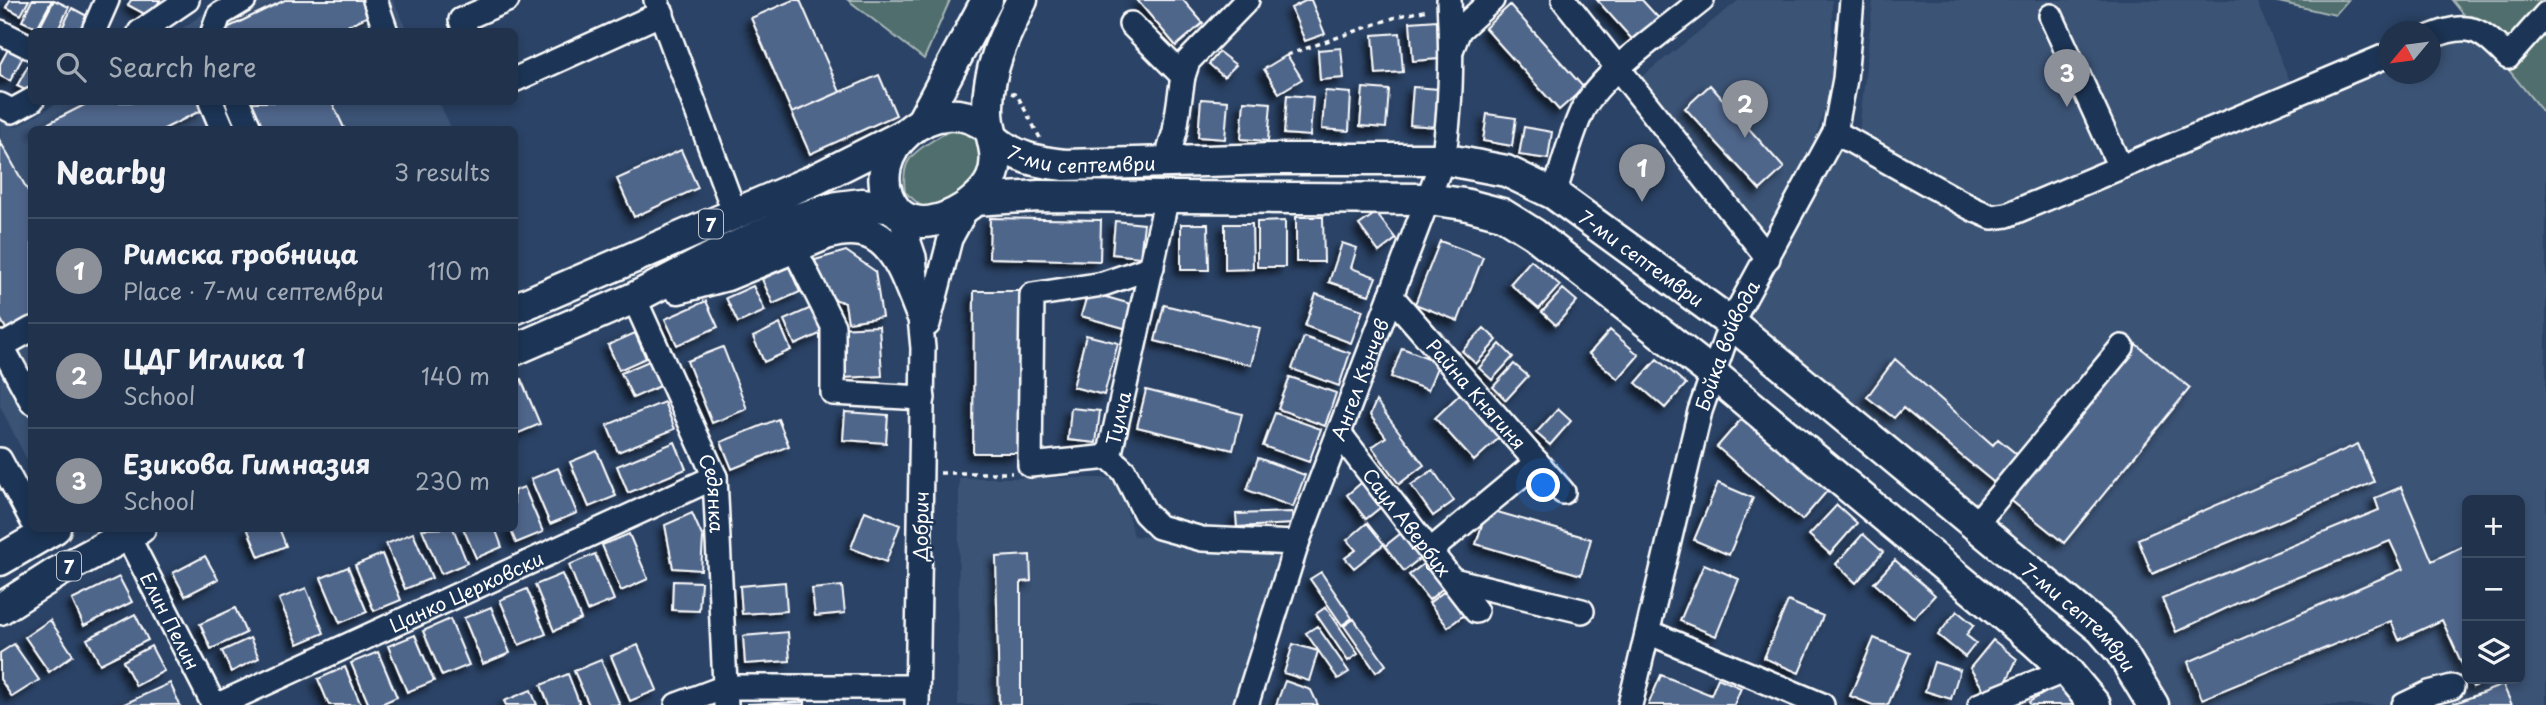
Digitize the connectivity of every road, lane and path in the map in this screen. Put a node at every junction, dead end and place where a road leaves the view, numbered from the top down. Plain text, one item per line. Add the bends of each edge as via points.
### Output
1 (187, 0) edge
2 (243, 0) edge
3 (375, 0) edge
4 (507, 0) edge
5 (987, 0) edge
6 (1022, 0) edge
7 (1247, 0) edge
8 (1492, 0) edge
9 (1564, 0) edge
10 (1702, 0) edge
11 (1852, 0) edge
12 (98, 3) edge
13 (1449, 4) edge
14 (659, 7) edge
15 (2546, 13) edge
16 (2051, 16) dead end
17 (1131, 24) dead end
18 (156, 27) edge
19 (94, 28) edge
20 (214, 28) edge
21 (385, 28) edge
22 (464, 28) edge
23 (0, 32) edge
24 (2441, 33) edge
25 (28, 46) edge
26 (1451, 51) junction
27 (1287, 55) dead end
28 (2378, 60) edge
29 (1618, 68) junction
30 (1183, 76) junction
31 (518, 78) edge
32 (989, 87) junction
33 (212, 105) edge
34 (239, 105) edge
35 (221, 126) edge
36 (248, 126) edge
37 (913, 129) junction
38 (1835, 132) junction
39 (991, 134) junction
40 (1443, 159) junction
41 (1166, 162) junction
42 (1041, 163) junction
43 (2120, 167) junction
44 (1554, 194) junction
45 (1167, 197) junction
46 (1428, 199) junction
47 (972, 203) junction
48 (897, 210) junction
49 (735, 214) junction
50 (794, 248) junction
51 (1768, 258) junction
52 (1152, 267) junction
53 (1391, 296) junction
54 (634, 298) junction
55 (518, 307) edge
56 (920, 313) junction
57 (1731, 323) junction
58 (28, 331) edge
59 (0, 345) edge
60 (2122, 347) dead end
61 (518, 348) edge
62 (923, 348) junction
63 (1713, 374) junction
64 (28, 395) edge
65 (923, 398) junction
66 (1339, 433) junction
67 (1109, 457) junction
68 (0, 460) edge
69 (1537, 462) junction
70 (1030, 465) junction
71 (921, 473) junction
72 (715, 477) junction
73 (1563, 492) dead end
74 (28, 506) edge
75 (1975, 525) junction
76 (36, 532) edge
77 (134, 532) edge
78 (1297, 543) junction
79 (1430, 551) junction
80 (0, 560) edge
81 (1453, 580) junction
82 (0, 609) edge
83 (1476, 611) dead end
84 (1582, 611) dead end
85 (1648, 632) junction
86 (2066, 670) junction
87 (2452, 687) dead end
88 (726, 696) edge
89 (917, 696) edge
90 (216, 705) edge
91 (677, 705) edge
92 (1245, 705) edge
93 (1630, 705) edge
94 (1822, 705) edge
95 (1980, 705) edge
96 (2095, 705) edge
97 (2153, 705) edge
98 (2404, 705) edge

1 - 18 street
2 - 20 street via 219,15
3 - 21 street
4 - 22 street via 461,20
5 - 37 main road
6 - 32 main road via 992,66
7 - 30 street via 1188,61
8 - 26 street, Ангел Кънчев via 1459,30
9 - 29 street
10 - 29 street
11 - 38 street, Бойка войвода
12 - 19 street
13 - 26 street, Ангел Кънчев
13 - 27 path via 1399,16
14 - 31 street
14 - 49 street
15 - 24 street via 2508,57 2487,37 2473,31 2455,27
16 - 43 street
17 - 30 street
23 - 25 street
26 - 40 street, Ангел Кънчев via 1449,127
28 - 43 street
29 - 44 street via 1583,110
29 - 51 street
30 - 41 street
32 - 39 main road
32 - 42 path via 1017,95 1040,135
33 - 35 street
34 - 36 street
37 - 39 main road, 7 via 934,117 958,114 970,116
37 - 48 main road via 888,156 885,169 884,183
37 - 49 main road, 7
38 - 43 street via 1992,216 2007,215
38 - 51 street, Бойка войвода
39 - 42 main road, 7-ми септември via 1016,156
39 - 47 main road via 996,167 986,189
40 - 41 main road, 7-ми септември
40 - 44 main road, 7-ми септември via 1506,172
40 - 46 street, Ангел Кънчев
41 - 42 main road, 7-ми септември
44 - 57 main road, 7-ми септември
45 - 46 main road, 7-ми септември
45 - 47 main road, 7-ми септември via 1019,196
45 - 52 street, Тулча
46 - 53 street, Ангел Кънчев
46 - 63 main road, 7-ми септември via 1513,220
47 - 48 main road, 7 via 927,222 917,222
47 - 62 street, Добрич via 958,221 943,260
48 - 54 main road, 7 via 862,204 794,220
48 - 56 street, Добрич via 914,257
49 - 55 main road, 7
50 - 54 main road via 727,275
50 - 56 main road via 841,229 869,233 893,249
50 - 65 street via 833,326 832,393
51 - 57 street, Бойка войвода
52 - 67 street, Тулча
52 - 70 street via 1103,284 1032,295
53 - 66 street, Ангел Кънчев
53 - 69 street, Райна Княгиня
54 - 61 main road, 7
54 - 72 street, Седянка
56 - 62 street, Добрич
57 - 63 street, Бойка войвода
57 - 75 main road, 7-ми септември
58 - 59 street
59 - 64 street
60 - 75 street
62 - 65 street, Добрич
63 - 85 street, Бойка войвода via 1700,411
63 - 86 main road, 7-ми септември
65 - 71 street, Добрич
66 - 78 street, Ангел Кънчев
66 - 79 street, Саул Авербух
67 - 70 street
67 - 78 street, Тулча via 1124,471 1145,513 1159,527 1202,540
68 - 74 street
69 - 73 street, Райна Княгиня
69 - 79 street
70 - 71 path via 1015,473
71 - 89 street, Добрич
72 - 88 street, Седянка
72 - 90 street, Цанко Церковски
75 - 97 main road, 7-ми септември via 2101,629 2121,652
76 - 80 main road, 7
77 - 82 main road, 7
77 - 90 street, Елин Пелин
78 - 92 street, Ангел Кънчев
79 - 81 street, Саул Авербух
81 - 83 street, Саул Авербух
81 - 84 street
85 - 93 street, Бойка войвода
85 - 94 street
86 - 95 street
86 - 96 main road, 7-ми септември
87 - 98 street
88 - 89 street
88 - 91 street

